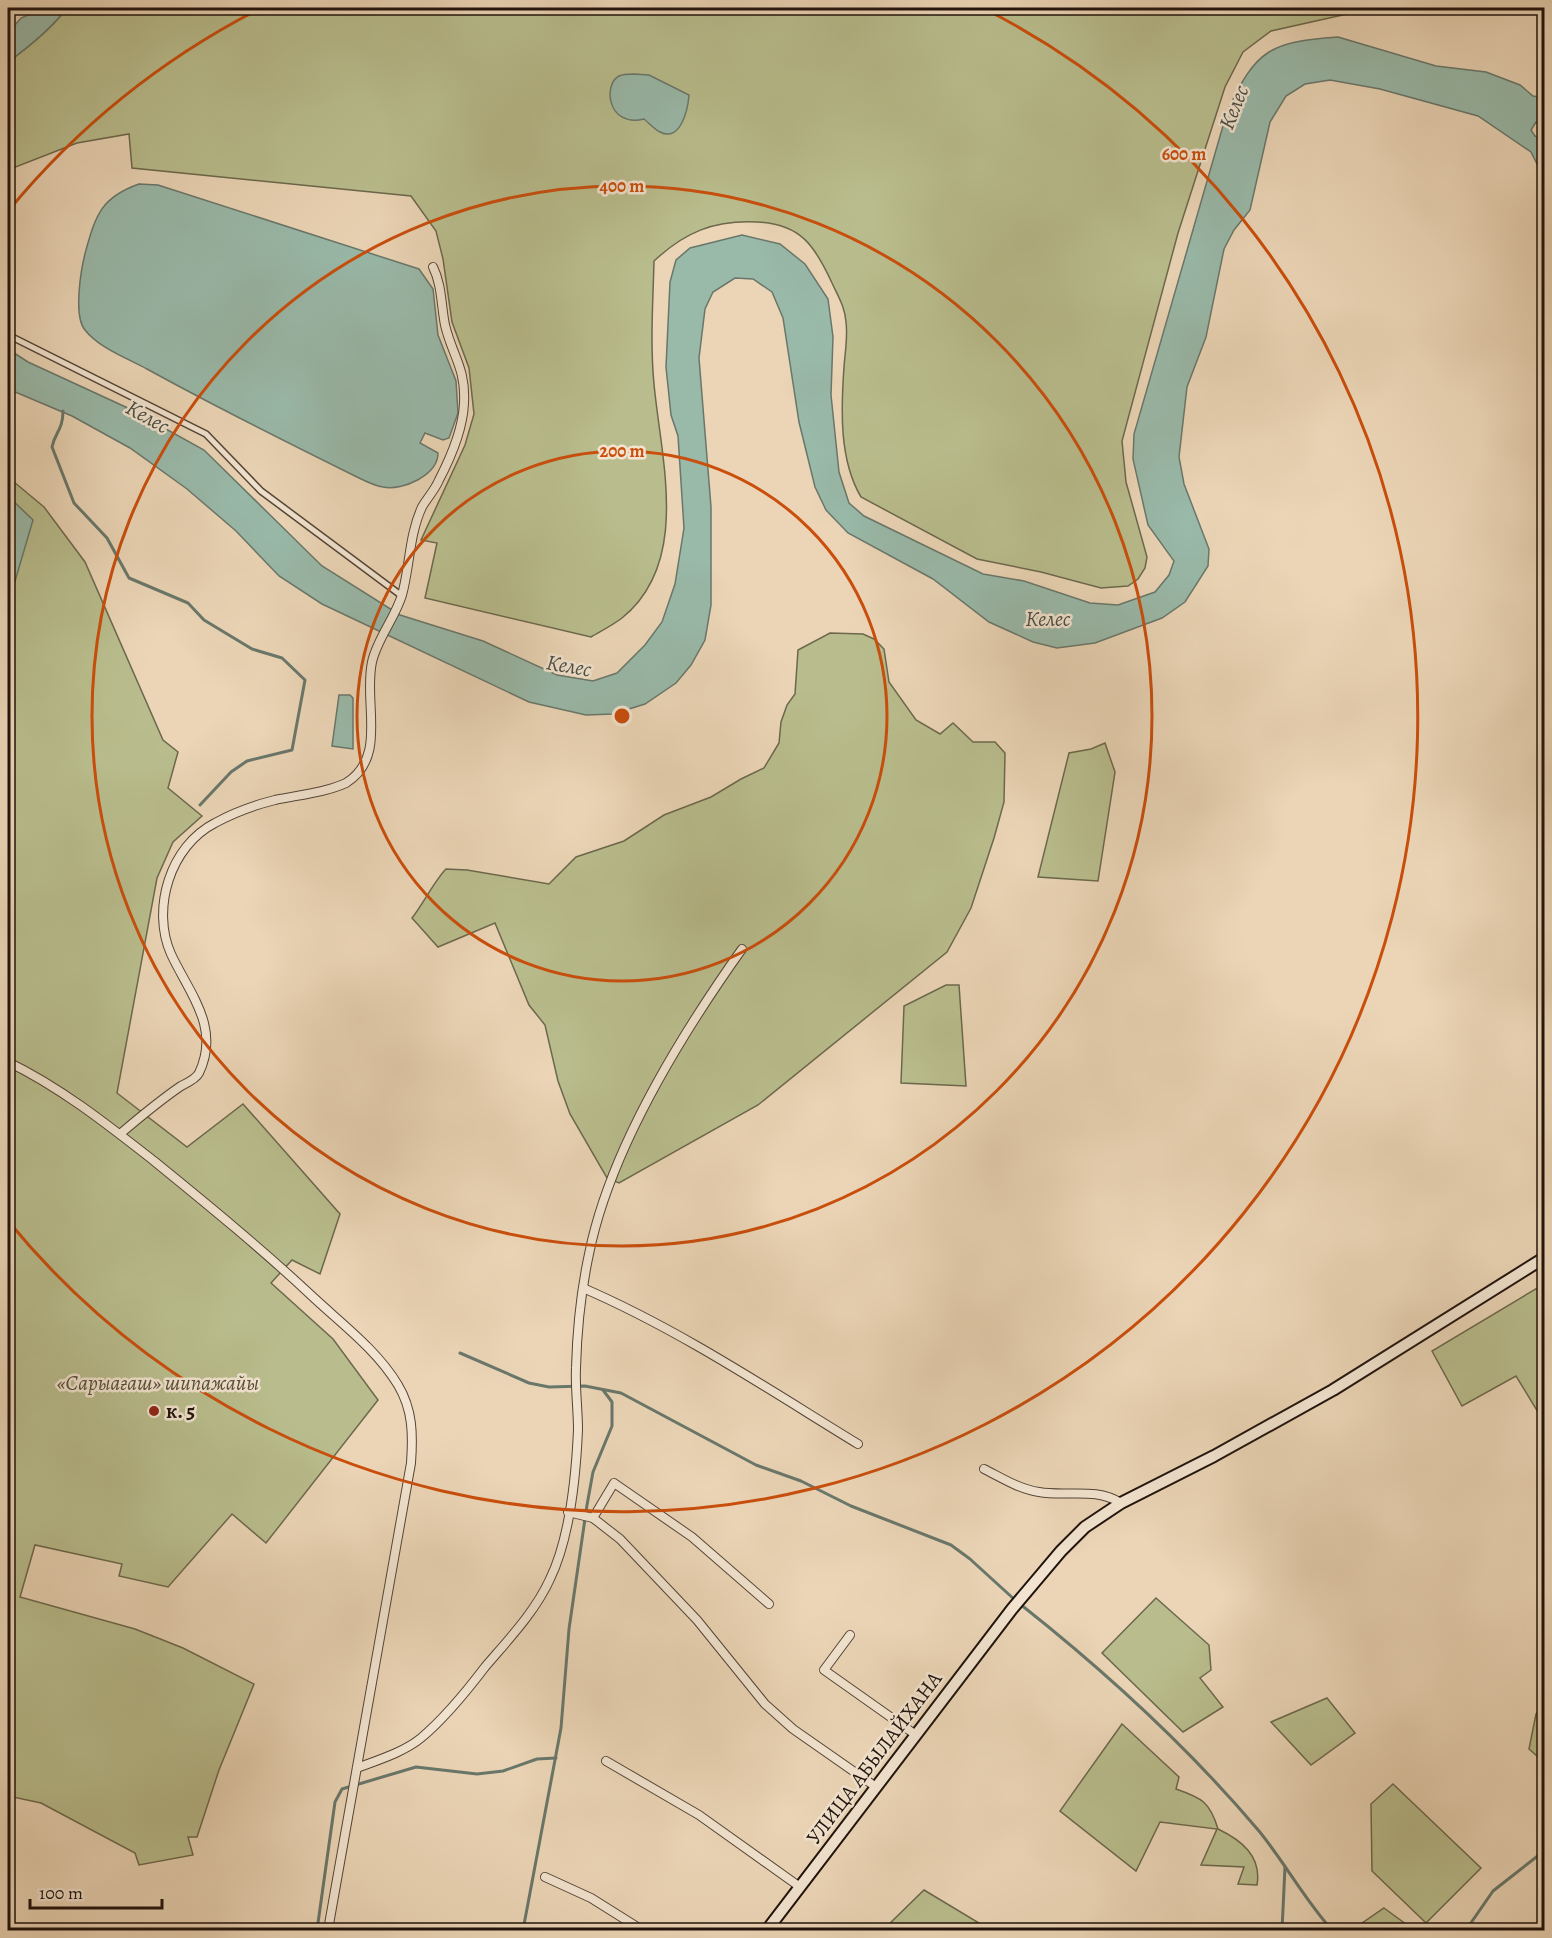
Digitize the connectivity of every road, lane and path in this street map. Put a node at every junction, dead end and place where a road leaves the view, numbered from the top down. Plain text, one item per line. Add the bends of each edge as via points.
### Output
1 (433, 267) dead end
2 (8, 334) edge
3 (402, 596) junction
4 (742, 949) dead end
5 (8, 1062) edge
6 (120, 1134) junction
7 (1545, 1258) edge
8 (583, 1288) junction
9 (858, 1444) dead end
10 (984, 1469) dead end
11 (1121, 1503) junction
12 (568, 1512) junction
13 (592, 1518) junction
14 (769, 1604) dead end
15 (850, 1635) dead end
16 (916, 1735) junction
17 (606, 1761) dead end
18 (357, 1768) junction
19 (876, 1787) junction
20 (545, 1877) dead end
21 (800, 1887) junction
22 (328, 1930) edge
23 (642, 1930) edge
24 (767, 1930) edge

1 - 3 street via 445,324 464,378 464,404 453,450 413,532
2 - 3 street via 206,434 261,491
3 - 6 street via 373,659 371,748 359,774 338,787 272,801 214,823 194,837 172,869 164,904 165,929 171,953 194,992 206,1026 206,1055 198,1076
4 - 8 street via 698,1012 636,1126 605,1198
5 - 6 street via 47,1083
6 - 18 street via 275,1262 380,1359 408,1407 413,1427 411,1463
7 - 11 main road, УЛИЦА АБЫЛАЙХАНА via 1333,1390
8 - 9 street via 632,1309 704,1349
8 - 12 street via 576,1369 578,1430
10 - 11 street via 1042,1493 1100,1494
11 - 16 main road, УЛИЦА АБЫЛАЙХАНА via 1085,1527 1061,1551 1011,1609
12 - 13 street
12 - 18 street via 550,1580 534,1607 462,1696 420,1739
13 - 14 street via 614,1483 692,1537
13 - 19 street via 620,1539 698,1620 765,1704 793,1729
15 - 16 street via 824,1670
16 - 19 main road, УЛИЦА АБЫЛАЙХАНА
17 - 21 street via 699,1815
18 - 22 street
19 - 21 main road, УЛИЦА АБЫЛАЙХАНА
20 - 23 street via 591,1898
21 - 24 main road, УЛИЦА АБЫЛАЙХАНА

